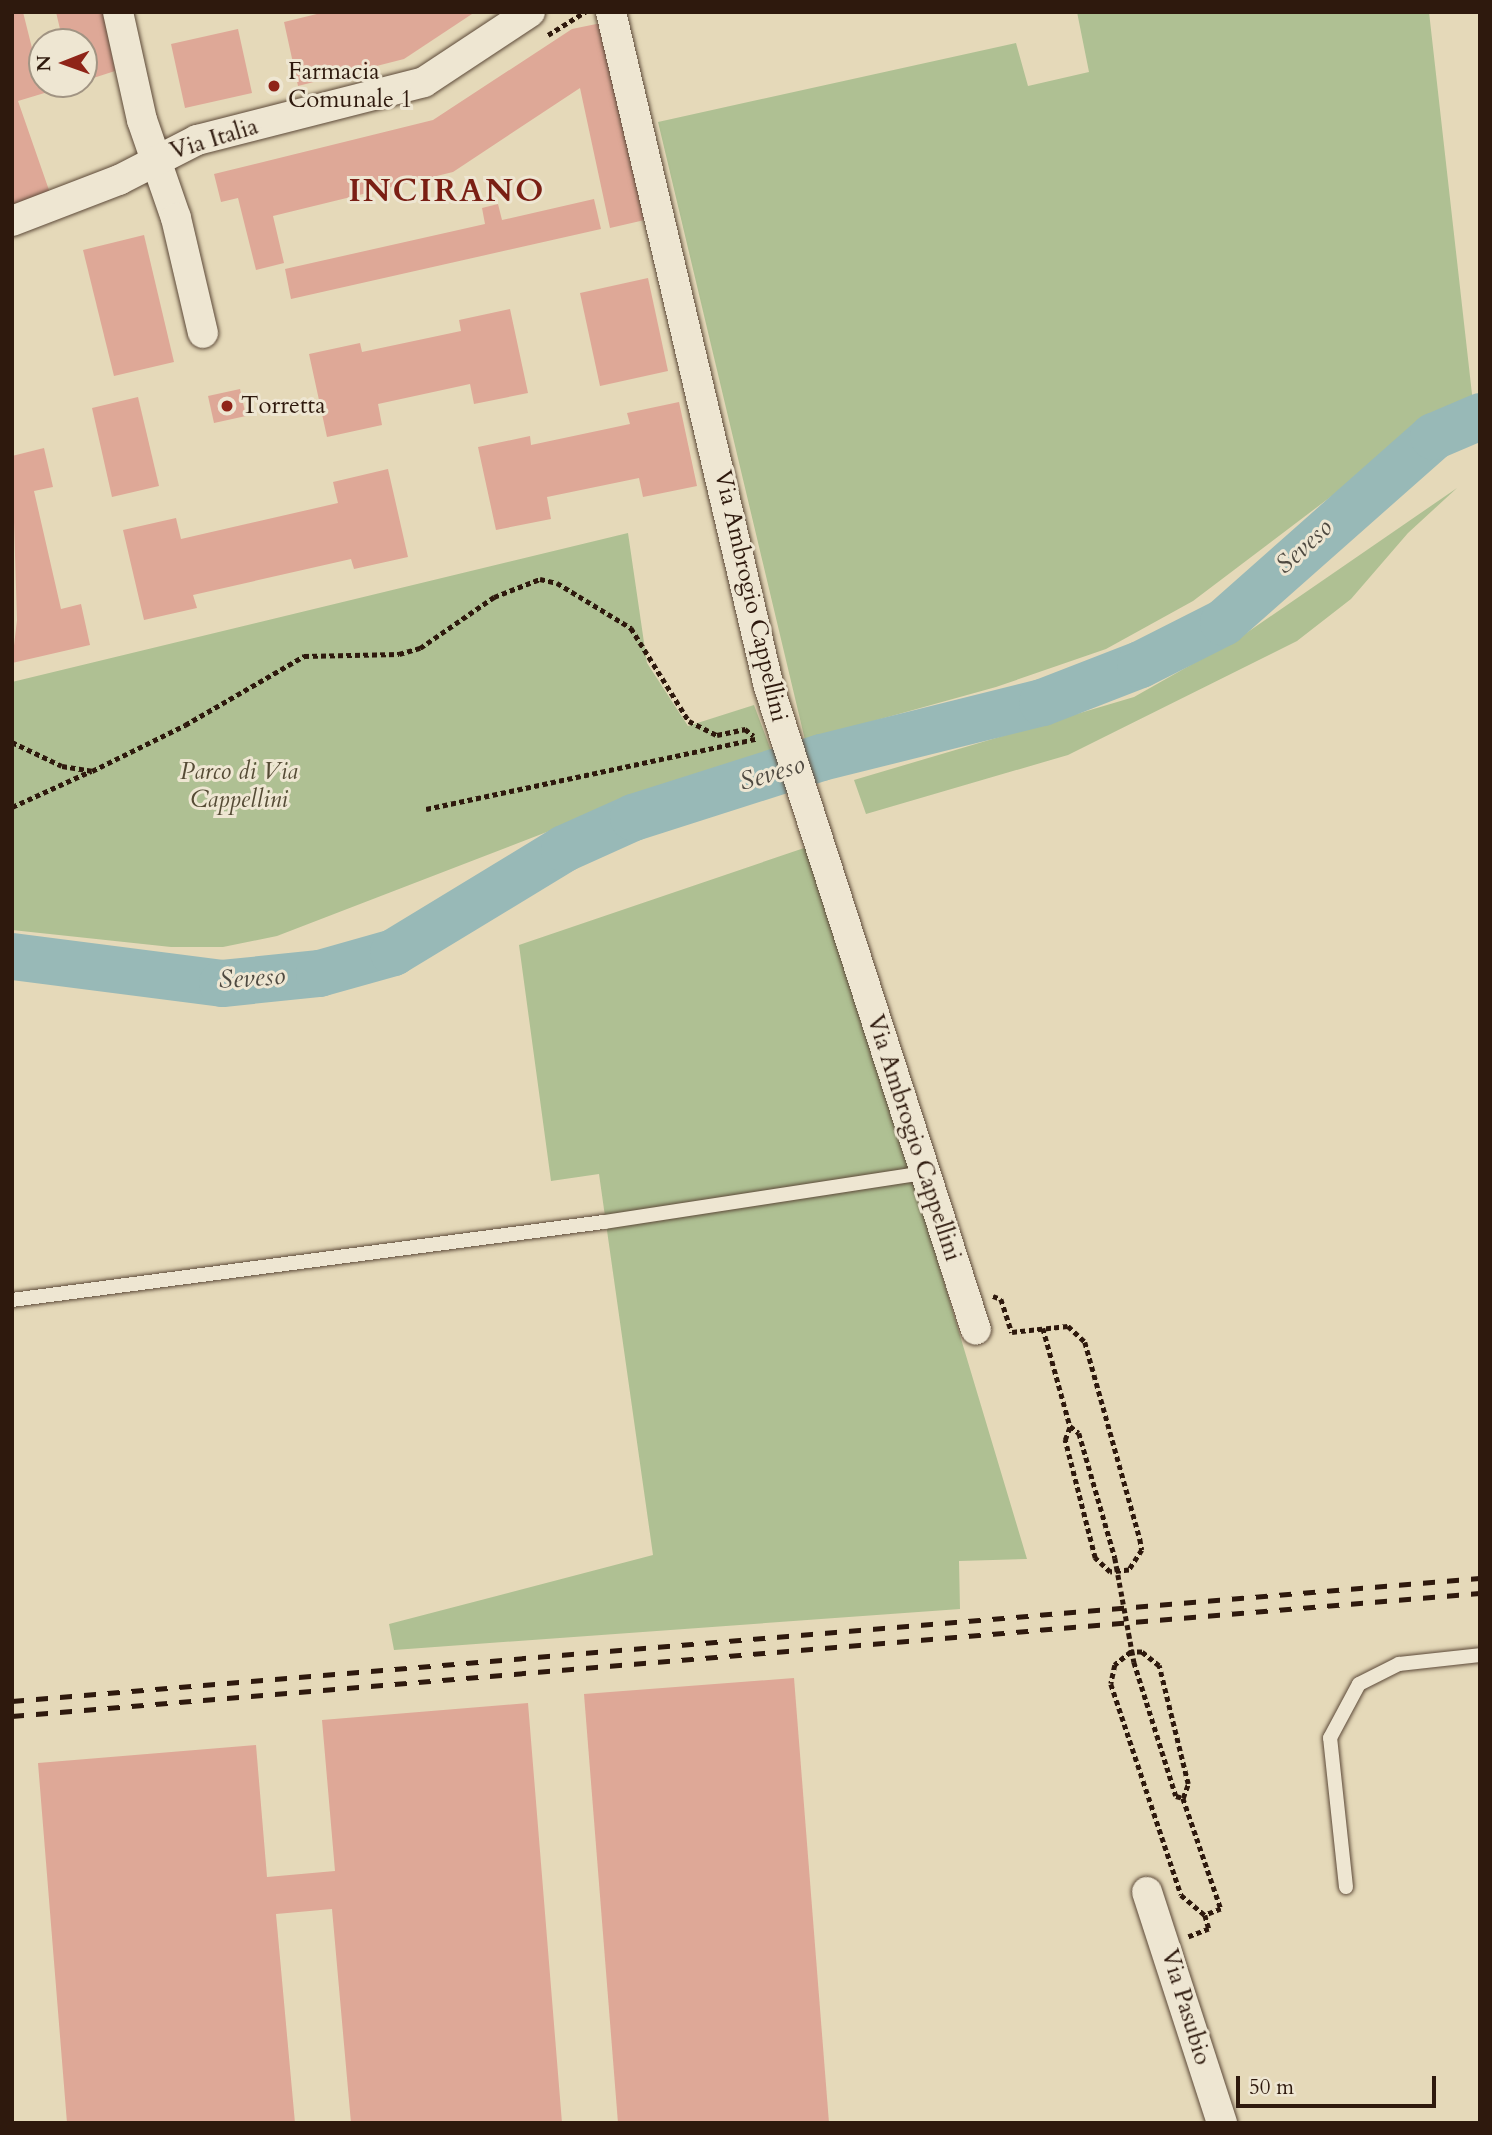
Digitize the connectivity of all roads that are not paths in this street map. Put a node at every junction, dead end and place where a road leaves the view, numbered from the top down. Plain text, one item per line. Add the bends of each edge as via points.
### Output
1 (118, 12) edge
2 (530, 12) edge
3 (611, 12) edge
4 (155, 158) junction
5 (12, 221) edge
6 (203, 332) dead end
7 (924, 1173) junction
8 (12, 1300) edge
9 (972, 1317) road end
10 (1480, 1656) edge
11 (1346, 1887) dead end
12 (1147, 1892) dead end
13 (1222, 2123) edge

1 - 4 street
2 - 4 street, Via Italia via 424,82 197,139
3 - 7 street, Via Ambrogio Cappellini via 774,747 804,796
4 - 5 street, Via Italia via 120,180
4 - 6 street via 176,218
7 - 8 lane via 604,1222
7 - 9 street, Via Ambrogio Cappellini
10 - 11 lane via 1399,1664 1359,1684 1330,1738
12 - 13 street, Via Pasubio

